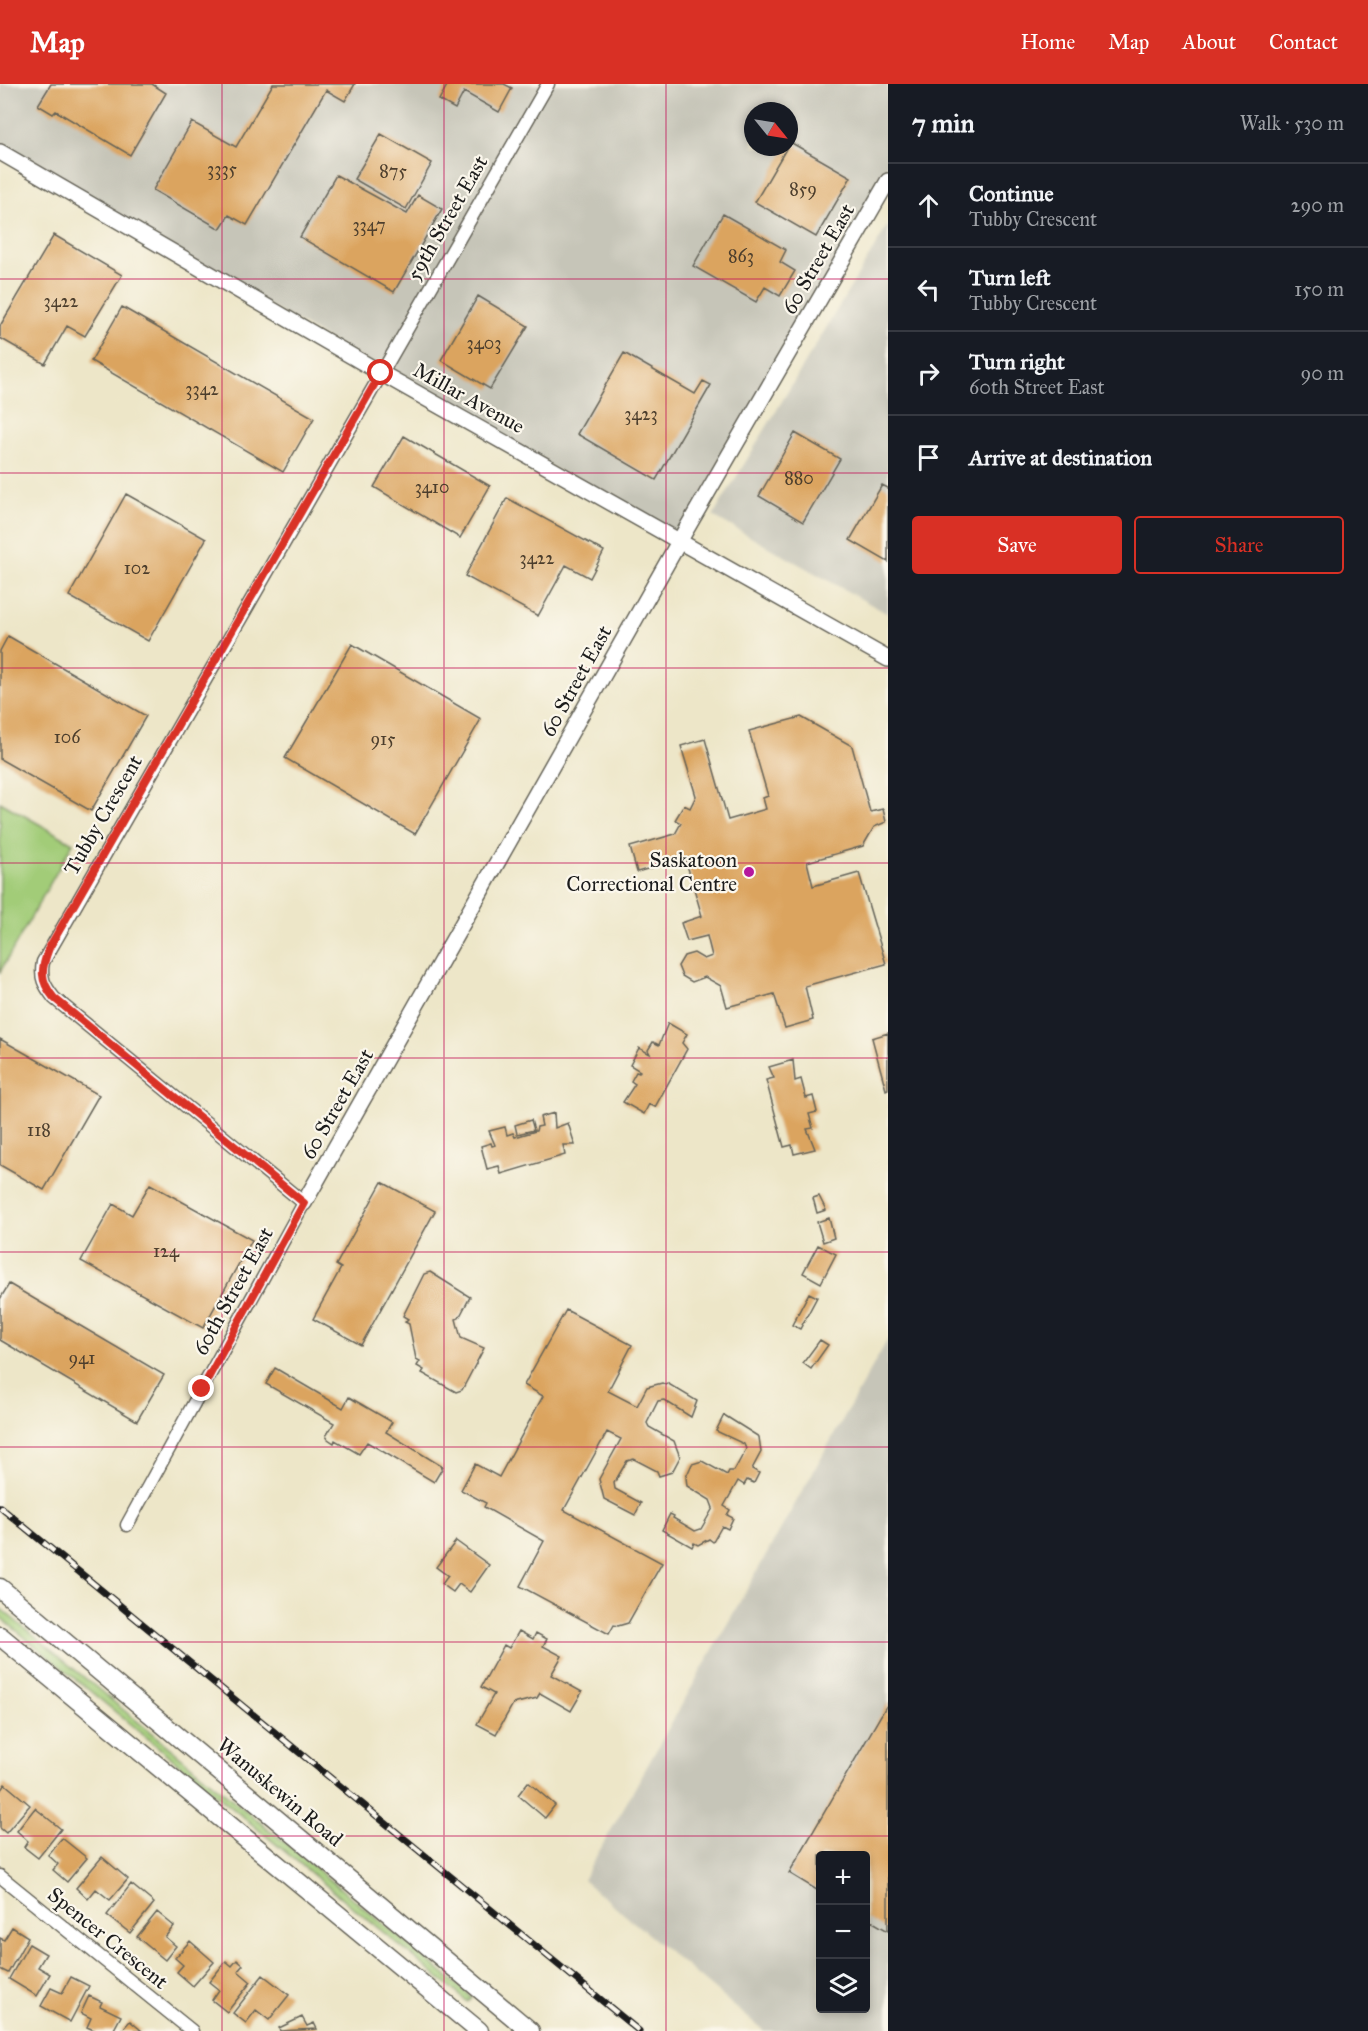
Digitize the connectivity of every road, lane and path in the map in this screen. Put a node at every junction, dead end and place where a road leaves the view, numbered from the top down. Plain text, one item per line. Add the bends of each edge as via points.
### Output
1 (548, 84) edge
2 (0, 152) edge
3 (888, 181) edge
4 (381, 373) junction
5 (680, 540) junction
6 (888, 659) edge
7 (304, 1203) junction
8 (127, 1525) dead end
9 (0, 1588) edge
10 (0, 1636) edge
11 (0, 1876) edge
12 (192, 2031) edge
13 (479, 2031) edge
14 (530, 2031) edge

1 - 4 street, 59th Street East
2 - 4 street, Millar Avenue
3 - 5 street, 60 Street East
4 - 5 street, Millar Avenue
4 - 7 street, Tubby Crescent via 49,948 41,975 54,998
5 - 6 street, Millar Avenue
5 - 7 street, 60 Street East
7 - 8 street, 60th Street East
9 - 14 main road, Wanuskewin Road
10 - 13 main road
11 - 12 street, Spencer Crescent

